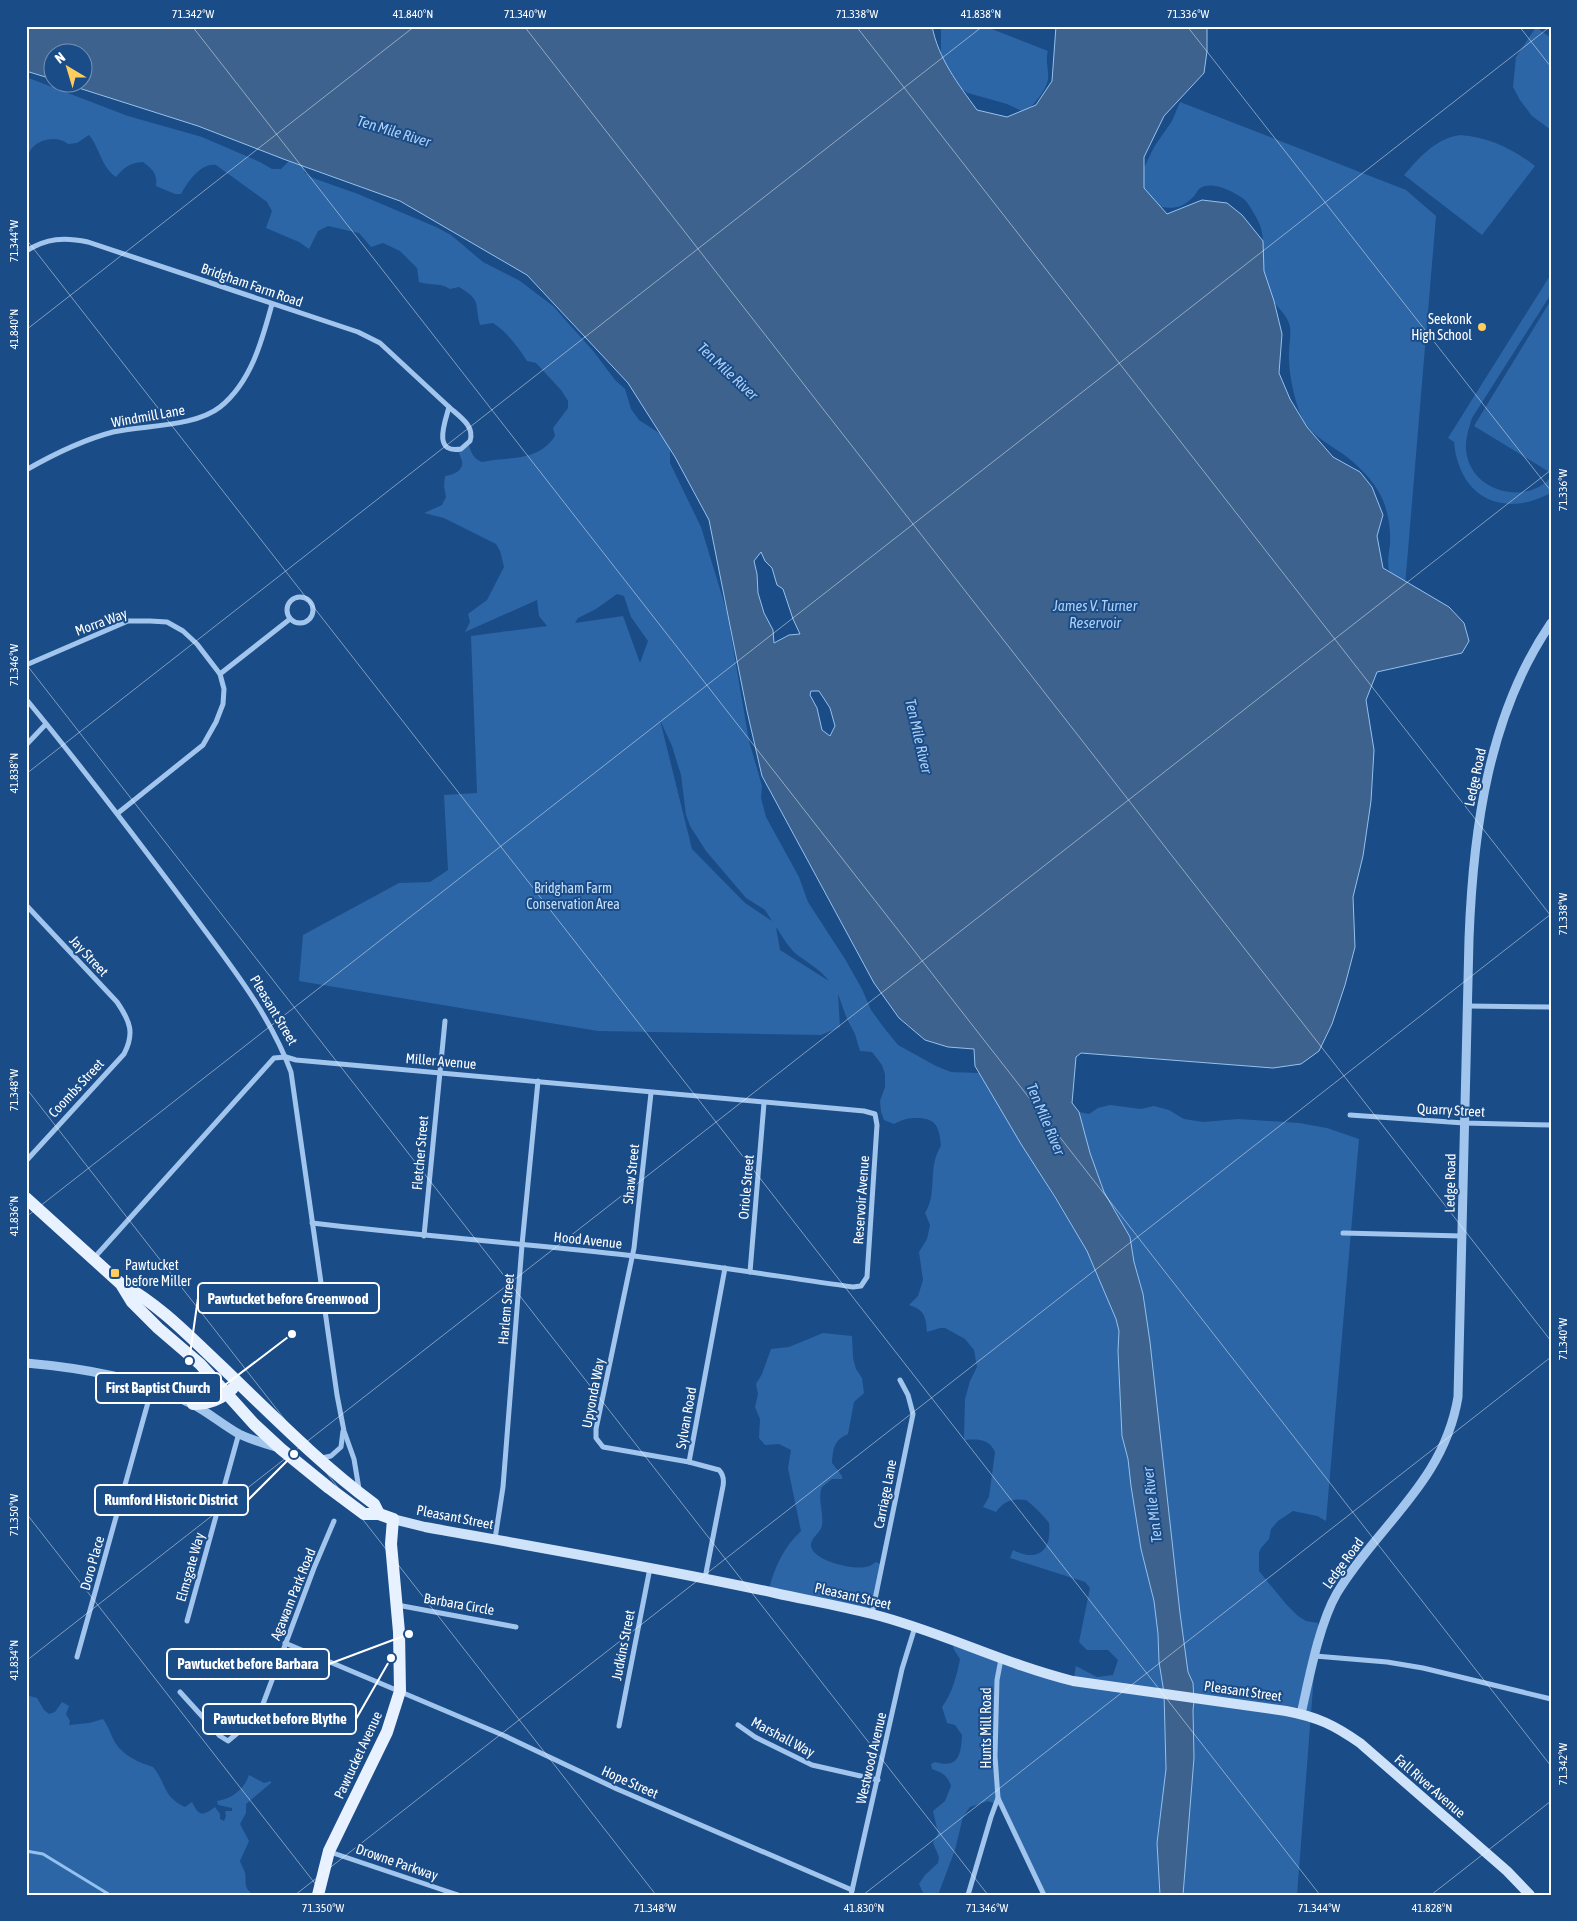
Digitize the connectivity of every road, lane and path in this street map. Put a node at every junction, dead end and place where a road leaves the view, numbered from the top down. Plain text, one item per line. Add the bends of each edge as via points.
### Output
1 (26, 251) edge
2 (272, 304) junction
3 (449, 407) junction
4 (26, 470) edge
5 (290, 619) junction
6 (1551, 624) edge
7 (26, 666) edge
8 (220, 674) junction
9 (26, 700) edge
10 (46, 724) junction
11 (26, 746) edge
12 (118, 813) junction
13 (26, 905) edge
14 (1467, 1006) junction
15 (1551, 1007) edge
16 (445, 1021) dead end
17 (130, 1026) joint
18 (286, 1057) junction
19 (439, 1073) junction
20 (538, 1081) junction
21 (651, 1093) junction
22 (764, 1103) junction
23 (875, 1114) joint
24 (1350, 1115) dead end
25 (1464, 1123) junction
26 (1551, 1125) edge
27 (26, 1161) edge
28 (26, 1198) edge
29 (312, 1223) junction
30 (1343, 1233) dead end
31 (424, 1236) junction
32 (1462, 1236) junction
33 (522, 1245) junction
34 (632, 1256) junction
35 (94, 1259) junction
36 (725, 1268) junction
37 (750, 1272) junction
38 (121, 1284) junction
39 (861, 1286) joint
40 (26, 1363) edge
41 (900, 1380) dead end
42 (238, 1383) junction
43 (152, 1388) junction
44 (228, 1393) junction
45 (193, 1404) junction
46 (344, 1431) junction
47 (239, 1433) junction
48 (281, 1449) junction
49 (320, 1458) junction
50 (689, 1462) junction
51 (359, 1493) junction
52 (379, 1514) junction
53 (393, 1519) junction
54 (334, 1520) dead end
55 (495, 1539) junction
56 (650, 1568) junction
57 (705, 1578) junction
58 (397, 1605) junction
59 (872, 1614) junction
60 (186, 1621) dead end
61 (915, 1626) junction
62 (516, 1627) dead end
63 (285, 1643) junction
64 (1315, 1656) junction
65 (77, 1657) dead end
66 (1001, 1659) junction
67 (400, 1691) junction
68 (180, 1692) dead end
69 (1551, 1698) edge
70 (1301, 1714) junction
71 (738, 1725) dead end
72 (619, 1726) dead end
73 (878, 1780) junction
74 (998, 1798) junction
75 (329, 1852) junction
76 (852, 1892) edge
77 (318, 1895) edge
78 (458, 1895) edge
79 (968, 1895) edge
80 (1044, 1895) edge
81 (1530, 1895) edge

1 - 2 street, Bridgham Farm Road via 48,241 67,238 88,242
2 - 3 street, Bridgham Farm Road via 358,332 380,343
2 - 4 street, Windmill Lane via 254,361 235,393 218,408 187,421 144,426 98,437 59,452
3 - 3 street, Bridgham Farm Road via 442,440 452,449 461,449 470,442 471,430
5 - 5 street via 298,624 310,619 314,610 311,602 302,597 293,598 286,610
5 - 8 street
6 - 14 street, Ledge Road via 1523,669 1487,775 1471,893
7 - 8 street, Morra Way via 128,621 150,621 167,622 183,631
8 - 12 street, Morra Way via 224,688 223,704 203,745
9 - 10 street, Pleasant Street
10 - 11 street
10 - 12 street, Pleasant Street
12 - 18 street, Pleasant Street via 248,990
13 - 17 street, Jay Street via 117,1002
14 - 15 street
14 - 25 street, Ledge Road
16 - 19 street, Fletcher Street
17 - 27 street, Coombs Street via 130,1043 124,1054
18 - 19 street, Miller Avenue
18 - 29 street, Pleasant Street via 292,1072
18 - 35 street via 274,1058
19 - 20 street, Miller Avenue
19 - 31 street, Fletcher Street
20 - 21 street, Miller Avenue
20 - 33 street, Harlem Street
21 - 22 street, Miller Avenue
21 - 34 street, Shaw Street
22 - 23 street, Miller Avenue
22 - 37 street, Oriole Street
23 - 39 street, Reservoir Avenue via 867,1277
24 - 25 street, Quarry Street
25 - 26 street, Quarry Street
25 - 32 street, Ledge Road
28 - 35 main road
29 - 31 street, Hood Avenue
29 - 46 street, Pleasant Street
30 - 32 street
31 - 33 street, Hood Avenue
32 - 64 street, Ledge Road via 1458,1397 1452,1426 1427,1476 1336,1595
33 - 34 street, Hood Avenue
33 - 55 street, Harlem Street via 503,1488
34 - 36 street, Hood Avenue
34 - 50 street, Upyonda Way via 596,1438 603,1447
35 - 38 main road
36 - 37 street, Hood Avenue
36 - 50 street, Sylvan Road
37 - 39 street, Hood Avenue via 853,1288
38 - 42 main road via 141,1295
38 - 44 main road via 132,1302
40 - 43 street via 71,1367
41 - 59 street, Carriage Lane via 913,1414
42 - 44 main road
42 - 49 main road
43 - 45 street
43 - 65 street, Doro Place
44 - 45 main road via 208,1404
44 - 48 main road
45 - 47 street
46 - 49 street via 341,1447 331,1456
46 - 51 street, Pleasant Street via 354,1459
47 - 48 street
47 - 60 street, Elmsgate Way
48 - 52 main road via 364,1514
49 - 51 main road
50 - 57 street, Sylvan Road via 719,1470 724,1479
51 - 52 main road via 374,1504
52 - 53 main road
53 - 55 main road, Pleasant Street
53 - 58 main road, Pawtucket Avenue via 391,1544
54 - 63 street, Agawam Park Road
55 - 56 main road, Pleasant Street
56 - 57 main road, Pleasant Street
56 - 72 street, Judkins Street
57 - 59 main road, Pleasant Street
58 - 62 street, Barbara Circle
58 - 67 main road, Pawtucket Avenue
59 - 61 main road, Pleasant Street
61 - 66 main road, Pleasant Street
61 - 73 street, Westwood Avenue via 902,1669
63 - 67 street, Hope Street
63 - 68 street, Agawam Park Road via 263,1704 253,1720 228,1741
64 - 69 street via 1423,1668
64 - 70 street, Ledge Road
66 - 70 main road, Pleasant Street via 1073,1681
66 - 74 street, Hunts Mill Road via 997,1680 995,1756
67 - 75 main road, Pawtucket Avenue via 387,1732
67 - 76 street, Hope Street
70 - 81 main road, Fall River Avenue via 1335,1726 1360,1743 1507,1871
71 - 73 street, Marshall Way via 812,1766
73 - 76 street, Westwood Avenue
74 - 79 street, Hunts Mill Road
74 - 80 street, Hunts Mill Road
75 - 77 main road, Pawtucket Avenue
75 - 78 street, Drowne Parkway

